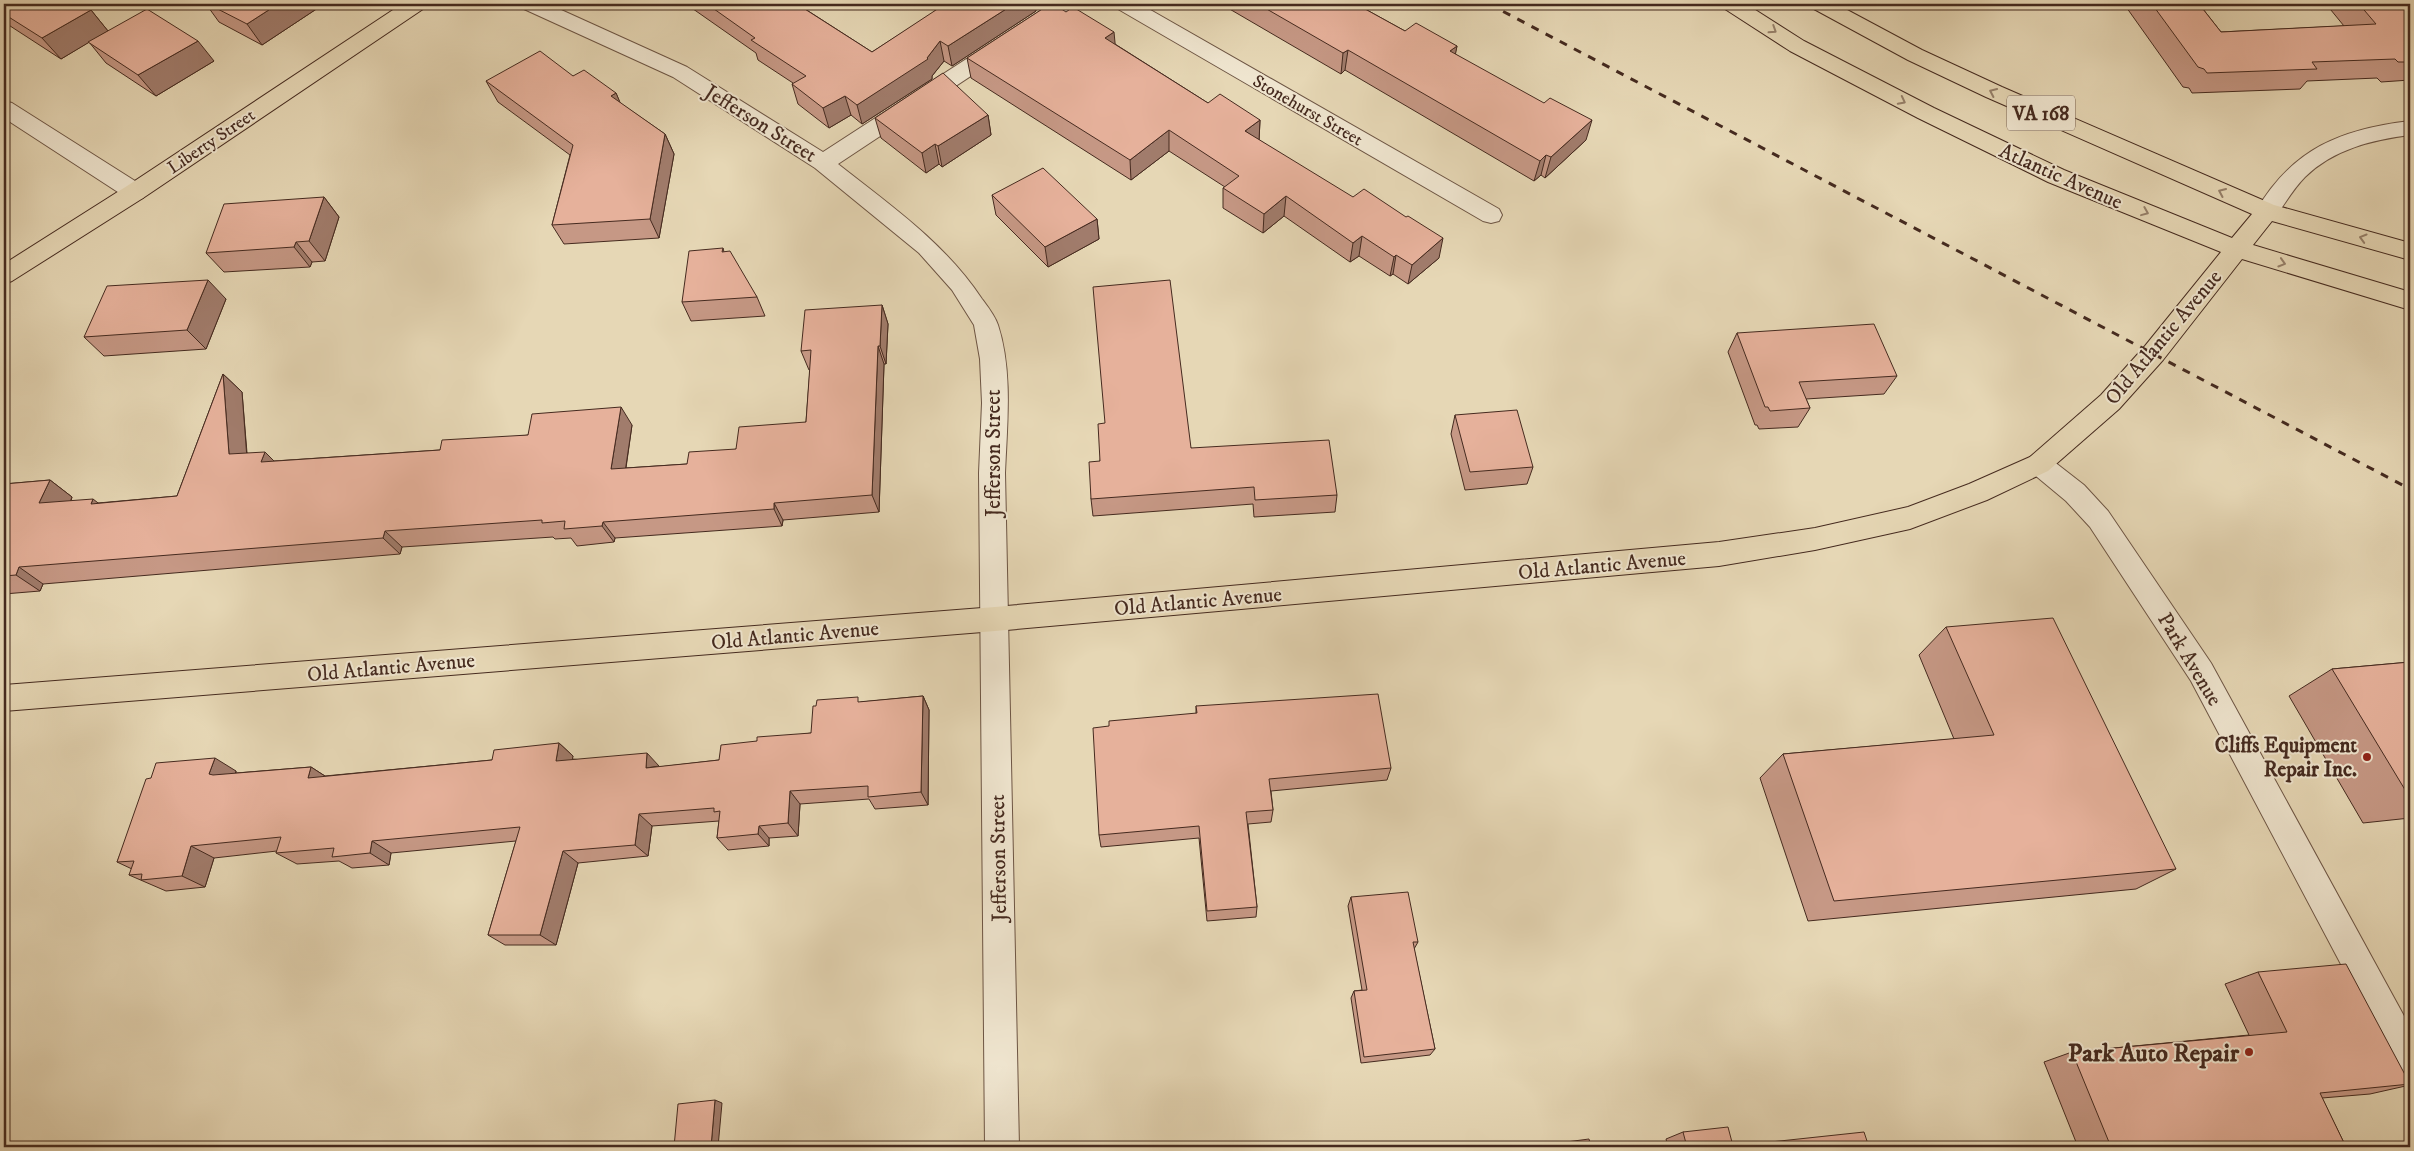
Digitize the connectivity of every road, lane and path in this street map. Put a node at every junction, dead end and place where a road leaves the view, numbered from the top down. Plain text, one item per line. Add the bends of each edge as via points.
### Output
1 (416, 4) edge
2 (531, 4) edge
3 (1065, 4) edge
4 (1125, 4) edge
5 (1732, 4) edge
6 (1821, 4) edge
7 (4, 108) edge
8 (2410, 128) edge
9 (823, 162) junction
10 (135, 192) junction
11 (2267, 211) junction
12 (1491, 215) dead end
13 (2236, 249) junction
14 (2410, 251) edge
15 (4, 276) edge
16 (2410, 302) edge
17 (2039, 464) junction
18 (995, 619) junction
19 (4, 698) edge
20 (2410, 1060) edge
21 (1002, 1147) edge

1 - 10 main road, Liberty Street
2 - 9 street, Jefferson Street via 680,72
3 - 9 street
4 - 12 street, Stonehurst Street
5 -> 13 main road, Atlantic Avenue / VA 168 via 1797,46 1934,117 2056,176
11 -> 6 main road, VA 168 via 1986,88 1915,55
7 - 10 street
8 - 11 street via 2355,137 2322,152 2297,172
9 - 18 street, Jefferson Street via 927,247 960,284 986,324 995,403 992,473
10 - 15 main road, Liberty Street
11 - 13 main road, Old Atlantic Avenue
14 -> 11 main road, VA 168
13 -> 16 main road, Atlantic Avenue / VA 168
13 - 17 main road, Old Atlantic Avenue via 2154,353 2110,402
17 - 18 main road, Old Atlantic Avenue via 1910,518 1815,539 1719,554
17 - 20 street, Park Avenue via 2075,493 2099,519 2200,672
18 - 19 main road, Old Atlantic Avenue
18 - 21 street, Jefferson Street

